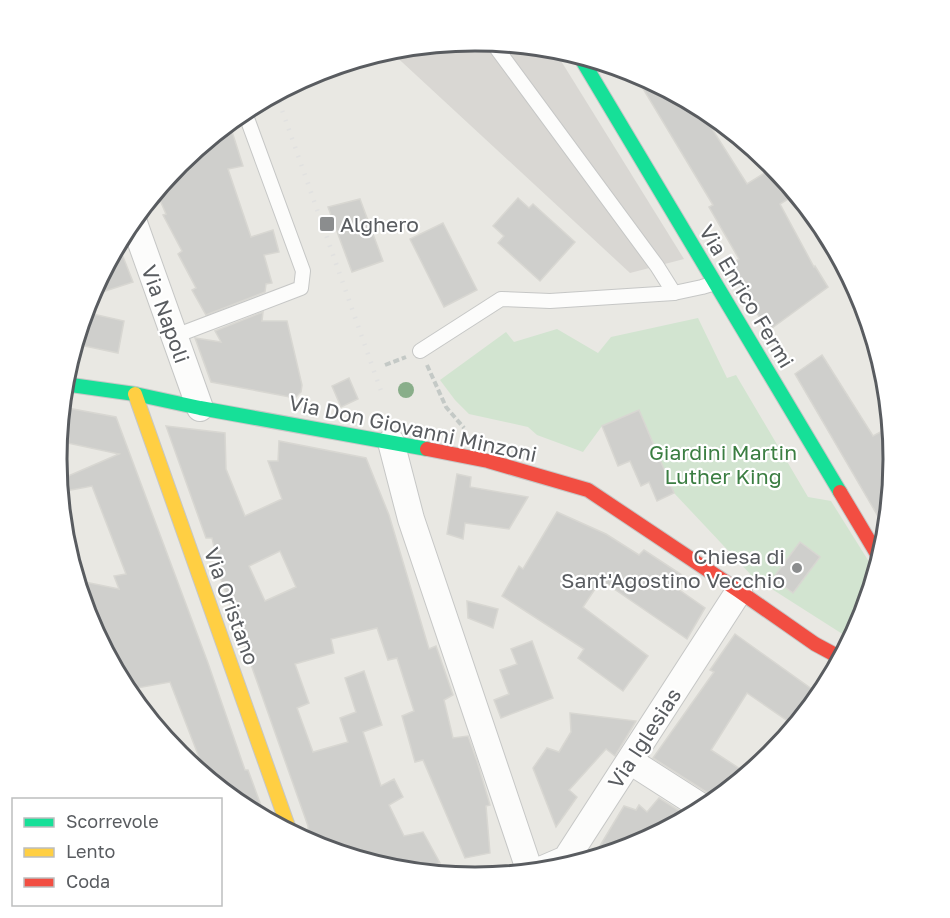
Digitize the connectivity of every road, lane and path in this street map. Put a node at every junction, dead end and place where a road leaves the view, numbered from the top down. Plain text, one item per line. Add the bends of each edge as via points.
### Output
1 (499, 52) edge
2 (586, 67) edge
3 (248, 120) edge
4 (137, 231) edge
5 (715, 283) junction
6 (674, 293) junction
7 (175, 336) junction
8 (420, 351) junction
9 (385, 365) dead end
10 (74, 385) edge
11 (135, 394) junction
12 (200, 408) junction
13 (465, 429) dead end
14 (391, 442) junction
15 (873, 547) edge
16 (739, 591) junction
17 (815, 644) junction
18 (837, 647) edge
19 (833, 654) edge
20 (630, 760) junction
21 (695, 802) edge
22 (286, 820) edge
23 (569, 856) edge
24 (527, 864) edge

1 - 6 lane
2 - 5 street, Via Enrico Fermi
3 - 7 lane via 303,271 301,288
4 - 7 street, Via Napoli
5 - 6 lane
5 - 15 street, Via Enrico Fermi
6 - 8 lane via 501,299
7 - 12 street, Via Napoli
8 - 9 path
8 - 13 path via 446,407
10 - 11 street, Via Don Giovanni Minzoni
11 - 12 street, Via Don Giovanni Minzoni
11 - 22 street, Via Oristano
12 - 14 street, Via Don Giovanni Minzoni
14 - 16 street, Via Don Giovanni Minzoni via 488,461 588,489
14 - 24 street via 411,519
16 - 17 street, Via Don Giovanni Minzoni
16 - 20 street, Via Iglesias
17 - 18 street, Via Don Giovanni Minzoni
17 - 19 street, Via Don Giovanni Minzoni
20 - 21 street
20 - 23 street, Via Iglesias

